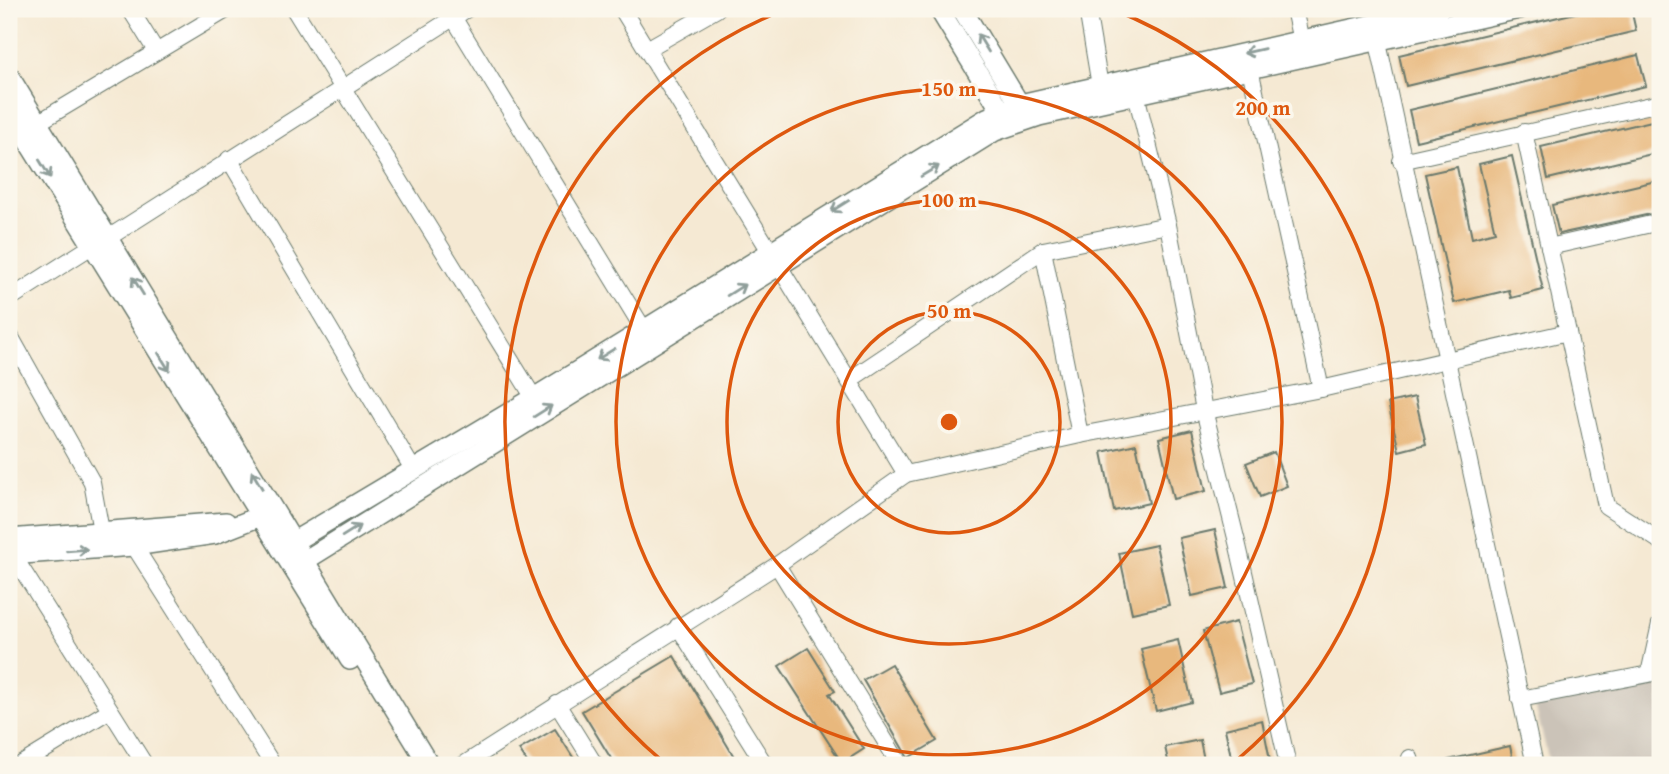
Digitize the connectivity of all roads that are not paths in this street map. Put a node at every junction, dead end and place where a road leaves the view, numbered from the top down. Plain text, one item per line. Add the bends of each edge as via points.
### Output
1 (130, 9) edge
2 (228, 9) edge
3 (293, 9) edge
4 (622, 9) edge
5 (717, 9) edge
6 (939, 9) edge
7 (962, 9) edge
8 (1087, 9) edge
9 (1294, 9) edge
10 (1440, 9) edge
11 (1519, 9) edge
12 (460, 13) edge
13 (1416, 18) edge
14 (1375, 33) junction
15 (1301, 41) junction
16 (647, 49) junction
17 (156, 51) junction
18 (1250, 69) junction
19 (9, 76) edge
20 (1100, 86) junction
21 (342, 88) junction
22 (1136, 94) junction
23 (1660, 103) edge
24 (9, 111) edge
25 (1015, 115) junction
26 (23, 131) edge
27 (1524, 132) junction
28 (229, 159) junction
29 (1401, 161) junction
30 (1660, 222) edge
31 (1168, 225) junction
32 (100, 242) junction
33 (1549, 247) junction
34 (1044, 250) junction
35 (774, 256) junction
36 (9, 299) edge
37 (644, 330) junction
38 (1568, 332) junction
39 (9, 334) edge
40 (1447, 360) junction
41 (851, 379) junction
42 (1321, 389) junction
43 (534, 398) junction
44 (1204, 410) junction
45 (1080, 435) junction
46 (414, 471) junction
47 (906, 474) junction
48 (268, 514) junction
49 (237, 525) junction
50 (102, 531) junction
51 (1660, 541) edge
52 (288, 545) junction
53 (134, 546) junction
54 (10, 550) edge
55 (299, 564) junction
56 (777, 565) junction
57 (1660, 624) edge
58 (678, 626) junction
59 (1520, 699) junction
60 (557, 704) junction
61 (110, 710) junction
62 (20, 765) edge
63 (145, 765) edge
64 (273, 765) edge
65 (416, 765) edge
66 (429, 765) edge
67 (463, 765) edge
68 (596, 765) edge
69 (765, 765) edge
70 (900, 765) edge
71 (1288, 765) edge
72 (1535, 765) edge

1 - 17 street
2 - 17 street
3 - 21 street
4 - 16 street
5 - 16 street
6 - 25 street
25 -> 7 street
8 - 20 street
9 - 15 street
10 - 13 street
11 - 13 street
12 - 21 street
12 - 37 street
13 - 14 street
14 - 15 street
14 - 18 street
14 - 29 street
15 -> 20 street
16 - 35 street
17 - 26 street
18 - 22 street
18 - 42 street
19 - 26 street
20 - 25 street
21 - 28 street
21 - 43 street
22 - 25 street
22 - 31 street
23 - 27 street
24 - 26 street
25 - 35 street via 967,128
26 - 32 street
27 - 29 street
27 - 33 street
28 - 32 street
28 - 46 street
29 - 40 street
30 - 33 street
31 - 34 street
31 - 44 street
32 - 36 street
32 - 48 street
33 - 38 street
34 - 41 street
34 - 45 street
35 - 37 street
35 - 41 street
55 -> 35 street
37 -> 43 street
38 - 40 street
38 - 51 street via 1606,506
39 - 50 street via 92,482
40 - 42 street
40 - 59 street
41 - 47 street
42 - 44 street
43 - 46 street
44 - 45 street
44 - 71 street
45 - 47 street
46 - 52 street
47 - 56 street
48 - 49 street
48 - 52 street
49 - 50 street via 216,521
49 - 53 street via 223,533
50 - 54 street
52 - 55 street
54 -> 53 street
53 - 64 street
54 - 61 street
55 - 65 street
55 - 66 street
56 - 58 street
56 - 70 street
57 - 59 street via 1649,674
58 - 60 street
58 - 69 street
59 - 72 street
60 - 67 street
60 - 68 street
61 - 62 street
61 - 63 street

